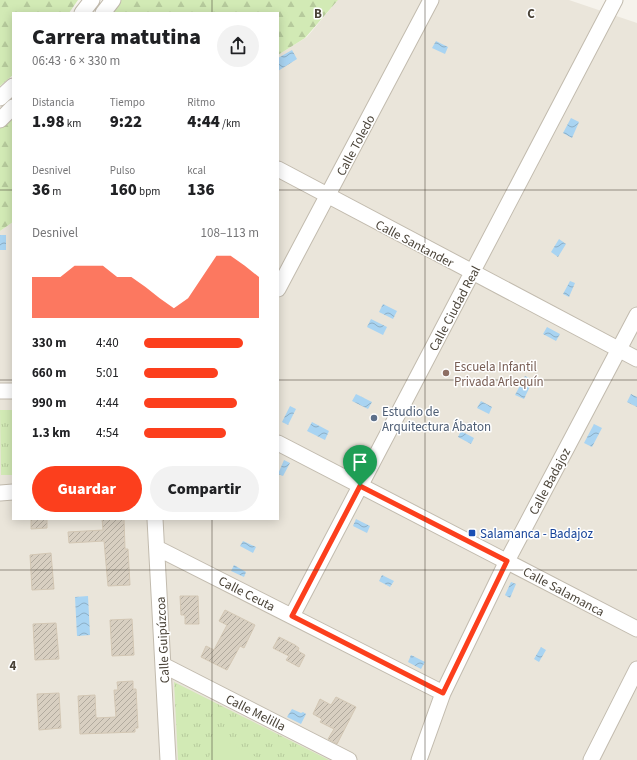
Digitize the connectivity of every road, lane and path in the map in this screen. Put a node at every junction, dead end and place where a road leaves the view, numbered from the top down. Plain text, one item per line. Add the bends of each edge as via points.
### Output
1 (92, 0) edge
2 (113, 0) edge
3 (431, 0) edge
4 (615, 0) edge
5 (83, 12) edge
6 (104, 12) edge
7 (12, 87) edge
8 (0, 98) edge
9 (12, 108) edge
10 (0, 120) edge
11 (279, 170) edge
12 (327, 197) junction
13 (473, 273) junction
14 (279, 287) edge
15 (637, 315) edge
16 (619, 350) junction
17 (637, 359) edge
18 (0, 391) edge
19 (12, 391) edge
20 (279, 444) edge
21 (360, 486) junction
22 (12, 492) edge
23 (0, 493) edge
24 (155, 520) edge
25 (157, 548) junction
26 (507, 561) junction
27 (292, 616) junction
28 (637, 629) edge
29 (163, 665) junction
30 (637, 669) edge
31 (443, 693) junction
32 (168, 760) edge
33 (349, 760) edge
34 (419, 760) edge
35 (591, 760) edge

1 - 5 street
2 - 6 street
3 - 12 street, Calle Toledo
4 - 13 street, Calle Ciudad Real
7 - 8 street
9 - 10 street
11 - 12 street, Calle Santander
12 - 13 street, Calle Santander
12 - 14 street, Calle Toledo
13 - 16 street, Calle Santander
13 - 21 street, Calle Ciudad Real
15 - 16 street, Calle Badajoz
16 - 17 street, Calle Santander
16 - 26 street, Calle Badajoz
18 - 19 street
20 - 21 street, Calle Salamanca
21 - 26 street, Calle Salamanca
21 - 27 street, Calle Ciudad Real
22 - 23 street
24 - 25 street, Calle Guipúzcoa
25 - 27 street, Calle Ceuta
25 - 29 street, Calle Guipúzcoa
26 - 28 street, Calle Salamanca
26 - 31 street, Calle Badajoz
27 - 31 street, Calle Ceuta
29 - 32 street, Calle Guipúzcoa
29 - 33 street, Calle Melilla
30 - 35 street
31 - 34 street, Calle Badajoz

